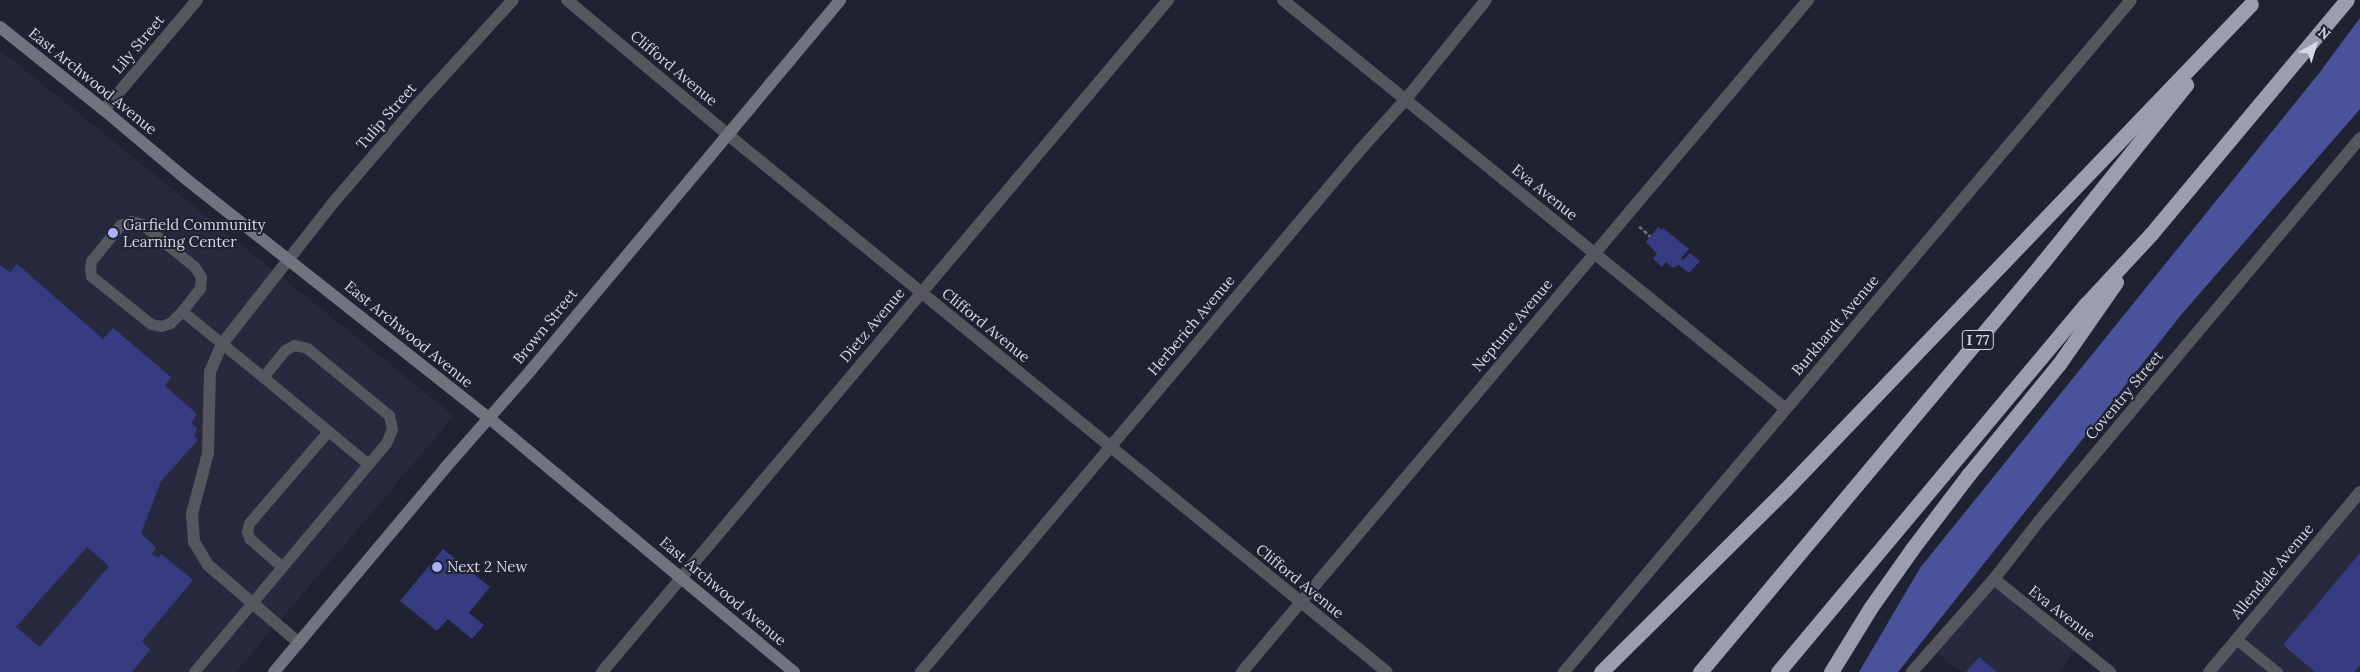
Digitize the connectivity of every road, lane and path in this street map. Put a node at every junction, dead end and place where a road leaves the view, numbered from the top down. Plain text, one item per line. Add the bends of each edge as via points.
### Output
1 (196, 0) edge
2 (513, 0) edge
3 (567, 0) edge
4 (840, 0) edge
5 (1168, 0) edge
6 (1283, 0) edge
7 (1486, 0) edge
8 (1808, 0) edge
9 (2131, 0) edge
10 (2347, 0) edge
11 (2253, 2) edge
12 (0, 27) edge
13 (1406, 99) junction
14 (104, 110) junction
15 (727, 134) junction
16 (2360, 138) edge
17 (1639, 226) dead end
18 (2151, 234) junction
19 (1650, 236) dead end
20 (1594, 253) junction
21 (288, 258) junction
22 (921, 292) junction
23 (182, 311) junction
24 (222, 344) junction
25 (263, 377) junction
26 (1786, 409) junction
27 (489, 418) junction
28 (328, 431) junction
29 (1111, 447) junction
30 (368, 464) junction
31 (2360, 492) edge
32 (282, 567) junction
33 (681, 578) junction
34 (1994, 579) junction
35 (252, 602) junction
36 (1300, 602) junction
37 (2236, 639) junction
38 (299, 643) junction
39 (194, 672) edge
40 (274, 672) edge
41 (602, 672) edge
42 (794, 672) edge
43 (921, 672) edge
44 (1242, 672) edge
45 (1387, 672) edge
46 (1564, 672) edge
47 (1601, 672) edge
48 (1700, 672) edge
49 (1778, 672) edge
50 (1831, 672) edge
51 (1912, 672) edge
52 (2110, 672) edge
53 (2209, 672) edge
54 (2277, 672) edge

1 - 14 street, Lily Street
2 - 21 street, Tulip Street via 417,105
3 - 15 street, Clifford Avenue
4 - 15 main road, Brown Street
5 - 22 street, Dietz Avenue
6 - 13 street, Eva Avenue
7 - 13 street, Herberich Avenue
8 - 20 street, Neptune Avenue
9 - 26 street, Burkhardt Avenue
10 - 18 highway
11 - 47 highway via 1785,490
11 - 48 highway, I 77 via 2043,262
12 - 14 main road, East Archwood Avenue
13 - 20 street, Eva Avenue
13 - 29 street, Herberich Avenue
14 - 21 main road, East Archwood Avenue
15 - 22 street, Clifford Avenue
15 - 27 main road, Brown Street
16 - 34 street, Coventry Street
17 - 19 path
18 - 49 highway via 2086,304
18 - 50 highway via 2059,364 1912,549
20 - 26 street, Eva Avenue
20 - 36 street, Neptune Avenue
21 - 24 street, Tulip Street
21 - 27 main road, East Archwood Avenue
22 - 29 street, Clifford Avenue
22 - 33 street, Dietz Avenue
23 - 23 lane via 200,288 201,277 195,267 142,224 131,221 120,225 91,261 92,276 151,324 161,326 170,323
23 - 24 lane
24 - 25 lane
24 - 35 street, Tulip Street via 210,372 208,453 192,514 194,542 208,564
25 - 28 lane
25 - 30 lane via 285,350 294,345 307,348 389,415 392,428 386,443
26 - 46 street, Burkhardt Avenue
27 - 33 main road, East Archwood Avenue
27 - 38 main road, Brown Street
28 - 30 lane
28 - 32 lane via 249,522 247,532 250,539
29 - 36 street, Clifford Avenue
29 - 43 street, Herberich Avenue
30 - 32 lane
31 - 37 street, Allendale Avenue
32 - 35 lane
33 - 41 street, Dietz Avenue
33 - 42 main road, East Archwood Avenue
34 - 51 street, Coventry Street
34 - 52 street, Eva Avenue
35 - 38 street, Tulip Street
35 - 39 lane
36 - 44 street, Neptune Avenue
36 - 45 street, Clifford Avenue
37 - 53 street, Allendale Avenue
37 - 54 lane
38 - 40 main road, Brown Street

